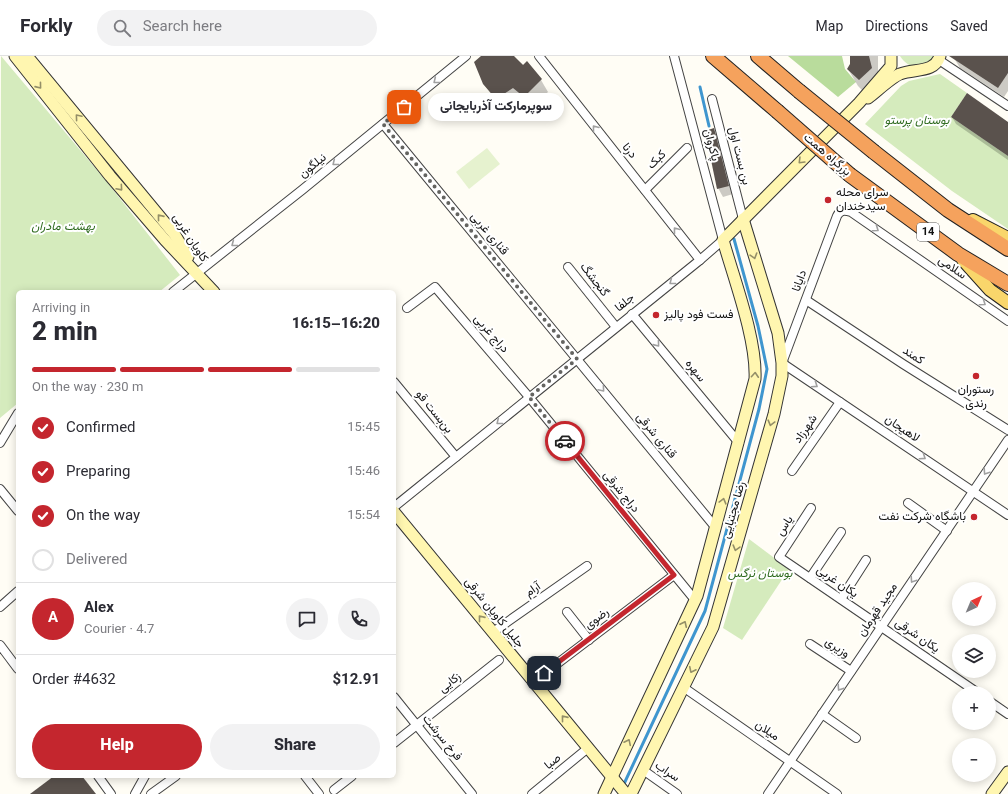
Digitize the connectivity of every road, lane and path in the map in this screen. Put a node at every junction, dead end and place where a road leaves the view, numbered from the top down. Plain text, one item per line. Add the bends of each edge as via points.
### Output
1 (15, 56) edge
2 (27, 56) edge
3 (466, 56) edge
4 (539, 56) edge
5 (674, 56) edge
6 (713, 56) edge
7 (758, 56) edge
8 (891, 56) edge
9 (940, 58) edge
10 (712, 99) dead end
11 (859, 103) junction
12 (1008, 106) edge
13 (383, 124) junction
14 (687, 148) dead end
15 (645, 190) junction
16 (843, 210) joint
17 (948, 210) junction
18 (743, 219) junction
19 (1008, 238) edge
20 (723, 240) junction
21 (1008, 249) edge
22 (958, 254) junction
23 (700, 260) junction
24 (568, 267) dead end
25 (197, 273) junction
26 (1008, 284) edge
27 (176, 290) edge
28 (212, 290) edge
29 (806, 300) junction
30 (1008, 303) edge
31 (407, 308) dead end
32 (632, 314) junction
33 (1008, 321) edge
34 (616, 327) junction
35 (577, 359) junction
36 (782, 363) junction
37 (396, 384) edge
38 (529, 397) junction
39 (840, 402) junction
40 (16, 418) edge
41 (1008, 430) edge
42 (1008, 440) edge
43 (0, 443) edge
44 (739, 443) junction
45 (456, 457) junction
46 (792, 471) dead end
47 (0, 489) edge
48 (973, 492) junction
49 (908, 503) dead end
50 (396, 505) edge
51 (811, 508) dead end
52 (16, 509) edge
53 (396, 514) edge
54 (1008, 515) edge
55 (716, 528) junction
56 (947, 531) junction
57 (841, 532) dead end
58 (779, 557) joint
59 (866, 560) dead end
60 (587, 566) dead end
61 (674, 575) junction
62 (810, 578) junction
63 (16, 593) edge
64 (841, 599) junction
65 (695, 600) junction
66 (0, 607) edge
67 (567, 612) dead end
68 (881, 627) junction
69 (493, 632) junction
70 (589, 640) junction
71 (810, 644) dead end
72 (0, 645) edge
73 (499, 660) dead end
74 (16, 666) edge
75 (851, 671) junction
76 (533, 682) junction
77 (968, 686) edge
78 (683, 687) junction
79 (396, 700) edge
80 (996, 706) edge
81 (822, 714) junction
82 (1008, 714) edge
83 (416, 725) junction
84 (856, 738) dead end
85 (396, 741) edge
86 (588, 748) junction
87 (790, 761) junction
88 (643, 770) junction
89 (1008, 772) edge
90 (612, 777) junction
91 (100, 778) edge
92 (144, 778) edge
93 (173, 778) edge
94 (307, 778) edge
95 (349, 778) edge
96 (334, 790) dead end
97 (112, 794) edge
98 (135, 794) edge
99 (151, 794) edge
100 (319, 794) edge
101 (472, 794) edge
102 (532, 794) edge
103 (604, 794) edge
104 (626, 794) edge
105 (631, 794) edge
106 (678, 794) edge
107 (768, 794) edge
108 (837, 794) edge
109 (992, 794) edge

1 -> 25 main road, کاویان غربی via 110,176
25 -> 2 main road, کاویان غربی via 175,235
3 -> 13 street, نیلگون
15 -> 4 street, درنا
5 - 20 street, پاکروان
6 - 22 highway, بزرگراه همت / 14, bridge via 850,175
7 - 17 highway, 14, bridge
8 - 11 main road via 892,66
9 - 11 main road via 928,69 899,74
9 - 12 street
10 - 18 street, بن بست اول
11 -> 18 main road, جلفا
13 -> 25 street, نیلگون
13 - 35 street, قناری غربی
14 - 15 street, کبک
23 -> 15 street, درنا
16 - 29 street, دایانا via 837,216
16 -> 33 street, سلامی via 851,212
17 - 19 main road
17 - 21 highway, 14
18 - 20 main road, جلفا
18 -> 36 main road, رضا مجتبایی via 778,333
20 - 23 street, جلفا
44 -> 20 main road, رضا مجتبایی via 756,367
22 - 26 highway, بزرگراه همت / 14
22 - 30 main road via 990,290
23 -> 32 street, جلفا
24 - 34 street, گنجشگ
25 - 27 street, نیلگون
25 - 28 main road
29 - 36 street, دایانا
29 - 41 street, کمند
31 - 38 street, دراج غربی via 435,287
32 - 34 street, جلفا
32 -> 44 street, سهره
34 - 35 street, جلفا
35 - 38 street, جلفا
35 -> 55 street, قناری شرقی
36 -> 39 street, لاهیجان
36 -> 78 main road, رضا مجتبایی via 782,376 774,414 721,602 710,633
37 - 45 street, بن‌بست قو
38 -> 45 street, جلفا
38 - 61 street, دراج شرقی
39 - 46 street, شهرزاد
39 -> 48 street, لاهیجان
40 - 43 street
42 -> 48 street, مجید قهرمان
55 -> 44 main road, رضا مجتبایی
45 - 50 street, جلفا
47 - 52 street
48 - 54 street, لاهیجان
48 - 56 street, مجید قهرمان
49 - 56 street
51 - 58 street, یاس
69 -> 53 main road, جلیل کاویان شرقی
55 - 65 main road, رضا مجتبایی
56 -> 68 street, مجید قهرمان
57 - 62 street
58 - 62 street, یکان غربی
59 - 64 street
60 - 69 street, آرام
61 - 65 street, دراج شرقی
61 - 70 street, رضوی
62 - 64 street, یکان غربی
63 - 66 street
64 - 68 street, یکان غربی
90 -> 65 main road, رضا مجتبایی
67 - 70 street
68 - 75 street, مجید قهرمان
68 - 77 street, یکان شرقی
69 - 76 main road, جلیل کاویان شرقی
70 - 76 street, رضوی
71 - 75 street, وزیری
72 - 74 street
73 - 83 street, زکایی
75 -> 81 street, مجید قهرمان
86 -> 76 main road, جلیل کاویان شرقی
78 - 87 street, میلان
78 - 88 main road, رضا مجتبایی
79 - 83 street, فرخ سرشت
80 - 82 street
81 - 84 street
81 - 87 street, مجید قهرمان
83 - 85 street, زکایی
83 - 101 street, فرخ سرشت
86 - 90 main road, جلیل کاویان شرقی
86 - 102 street, صبا
87 - 107 street, مجید قهرمان
87 - 108 street, میلان
88 - 105 main road, رضا مجتبایی
88 - 106 street, سراب
89 - 109 main road
90 - 103 main road, رضا مجتبایی
90 - 104 main road, جلیل کاویان شرقی
91 - 97 street
92 - 98 street
93 - 99 street
94 - 100 street
95 - 96 street

